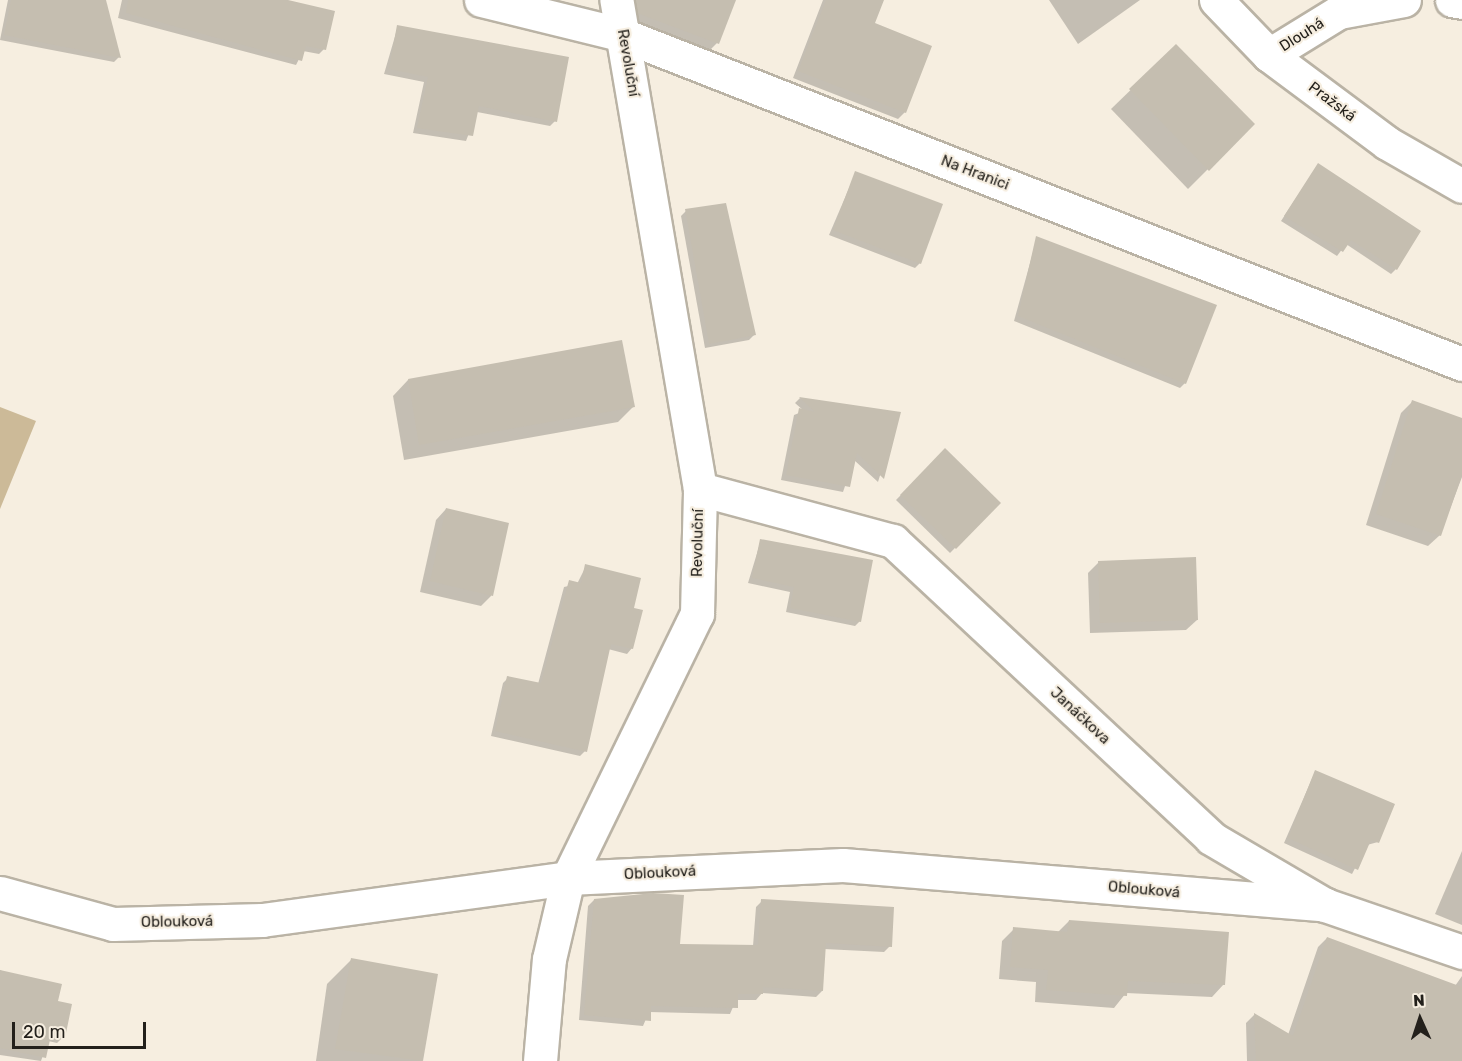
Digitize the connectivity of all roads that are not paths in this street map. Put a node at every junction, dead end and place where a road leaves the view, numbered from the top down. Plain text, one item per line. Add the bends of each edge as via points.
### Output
1 (481, 0) edge
2 (616, 0) edge
3 (1216, 0) edge
4 (1404, 0) edge
5 (1452, 0) edge
6 (1462, 2) edge
7 (1341, 6) edge
8 (623, 35) junction
9 (1269, 55) junction
10 (1462, 186) edge
11 (1462, 364) edge
12 (700, 489) junction
13 (568, 878) junction
14 (0, 893) edge
15 (1325, 905) junction
16 (1462, 952) edge
17 (540, 1061) edge

1 - 8 street, Na Hranici
2 - 8 street, Revoluční
3 - 9 street, Pražská
4 - 7 street, Dlouhá
5 - 6 street
7 - 9 street, Dlouhá
8 - 11 street, Na Hranici
8 - 12 street, Revoluční
9 - 10 street, Pražská via 1387,143
12 - 13 street, Revoluční via 697,614
12 - 15 street, Janáčkova via 893,541 1211,838
13 - 14 street, Oblouková via 262,920 113,924
13 - 15 street, Oblouková via 843,865
13 - 17 street, Revoluční via 549,959
15 - 16 street, Janáčkova

